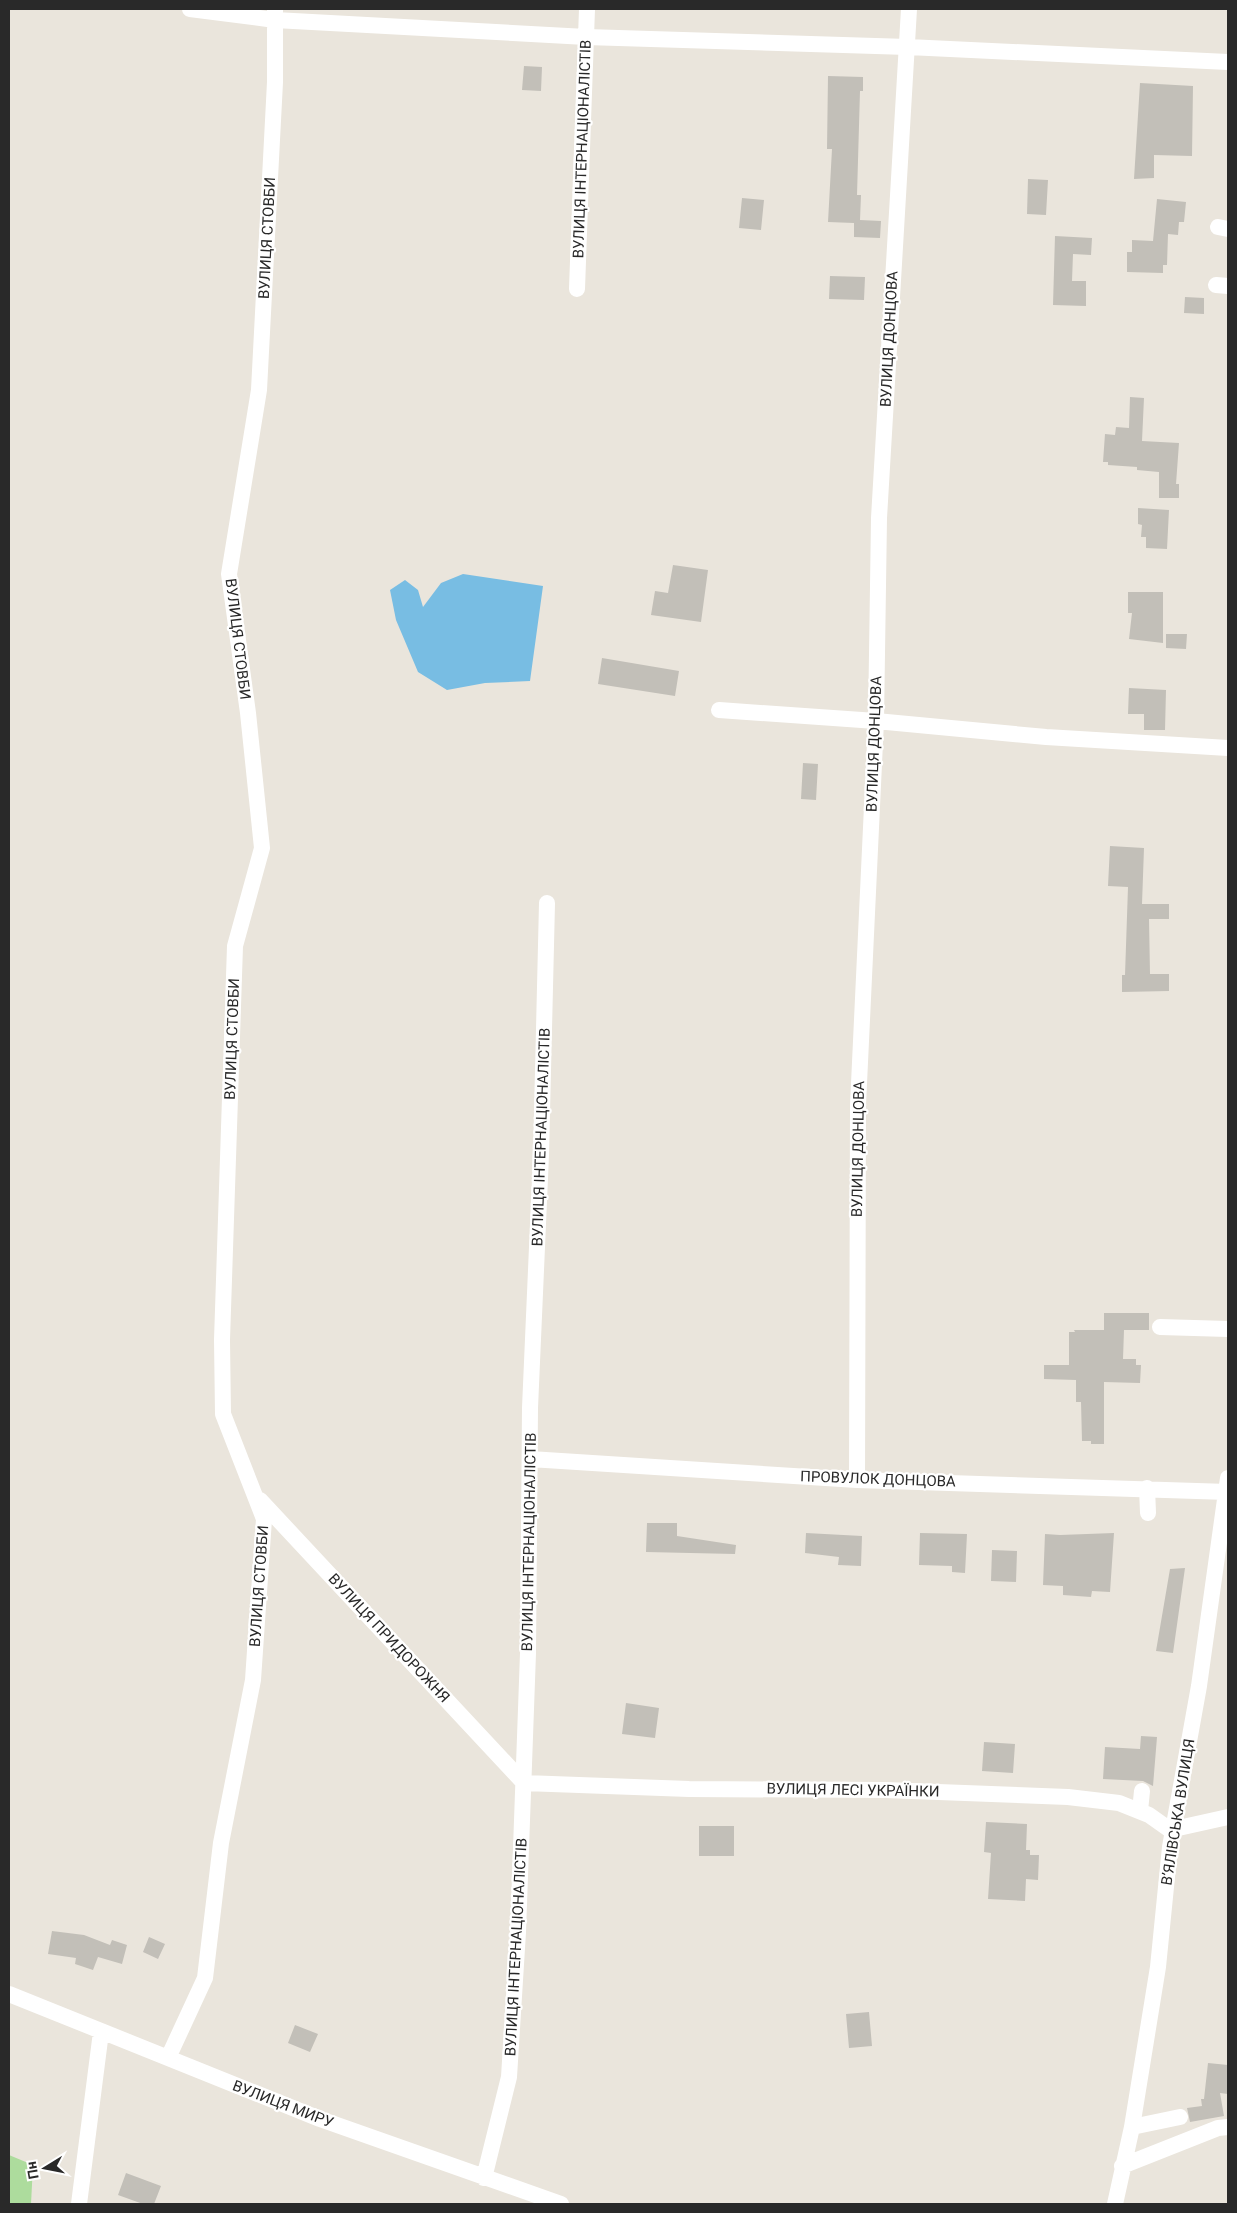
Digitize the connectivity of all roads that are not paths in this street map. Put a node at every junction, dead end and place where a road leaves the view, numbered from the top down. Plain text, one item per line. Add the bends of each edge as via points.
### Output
1 (190, 9) edge
2 (587, 9) edge
3 (909, 9) edge
4 (275, 14) edge
5 (586, 37) junction
6 (908, 47) junction
7 (1228, 62) edge
8 (578, 289) dead end
9 (719, 710) dead end
10 (876, 721) junction
11 (1228, 748) edge
12 (547, 903) dead end
13 (1160, 1327) dead end
14 (1228, 1329) edge
15 (530, 1459) junction
16 (857, 1480) junction
17 (1147, 1488) junction
18 (1228, 1488) edge
19 (254, 1493) junction
20 (1148, 1513) dead end
21 (524, 1783) junction
22 (1142, 1791) dead end
23 (1140, 1811) junction
24 (1228, 1817) edge
25 (1174, 1831) junction
26 (9, 1994) edge
27 (102, 2032) junction
28 (168, 2058) junction
29 (1180, 2117) dead end
30 (1228, 2127) edge
31 (1132, 2128) junction
32 (1122, 2166) junction
33 (484, 2178) junction
34 (79, 2204) edge
35 (561, 2204) edge
36 (1116, 2204) edge

1 - 4 street
2 - 5 street, ВУЛИЦЯ ІНТЕРНАЦІОНАЛІСТІВ
3 - 6 street, ВУЛИЦЯ ДОНЦОВА
4 - 5 street
4 - 19 street, ВУЛИЦЯ СТОВБИ via 275,82 259,390 229,574 262,848 235,946 223,1414
5 - 6 street
5 - 8 street, ВУЛИЦЯ ІНТЕРНАЦІОНАЛІСТІВ
6 - 7 street
6 - 10 street, ВУЛИЦЯ ДОНЦОВА via 879,518
9 - 10 street
10 - 11 street via 1046,737
10 - 16 street, ВУЛИЦЯ ДОНЦОВА via 858,1105
12 - 15 street, ВУЛИЦЯ ІНТЕРНАЦІОНАЛІСТІВ
13 - 14 street
15 - 16 street, ПРОВУЛОК ДОНЦОВА
15 - 21 street, ВУЛИЦЯ ІНТЕРНАЦІОНАЛІСТІВ
16 - 17 street, ПРОВУЛОК ДОНЦОВА
17 - 18 street, ПРОВУЛОК ДОНЦОВА
17 - 20 street
18 - 25 street, В’ЯЛІВСЬКА ВУЛИЦЯ
19 - 21 street, ВУЛИЦЯ ПРИДОРОЖНЯ
19 - 28 street, ВУЛИЦЯ СТОВБИ via 264,1519 253,1680 220,1843 204,1978
21 - 23 street, ВУЛИЦЯ ЛЕСІ УКРАЇНКИ via 689,1789 1054,1791 1119,1803
21 - 33 street, ВУЛИЦЯ ІНТЕРНАЦІОНАЛІСТІВ via 510,2077
22 - 23 street
23 - 25 street, ВУЛИЦЯ ЛЕСІ УКРАЇНКИ
24 - 25 street
25 - 31 street, В’ЯЛІВСЬКА ВУЛИЦЯ via 1158,1967
26 - 27 street, ВУЛИЦЯ МИРУ
27 - 28 street, ВУЛИЦЯ МИРУ
27 - 34 street
28 - 33 street, ВУЛИЦЯ МИРУ via 320,2119
29 - 31 street
30 - 32 street
31 - 32 street, В’ЯЛІВСЬКА ВУЛИЦЯ
32 - 36 street, В’ЯЛІВСЬКА ВУЛИЦЯ
33 - 35 street, ВУЛИЦЯ МИРУ

